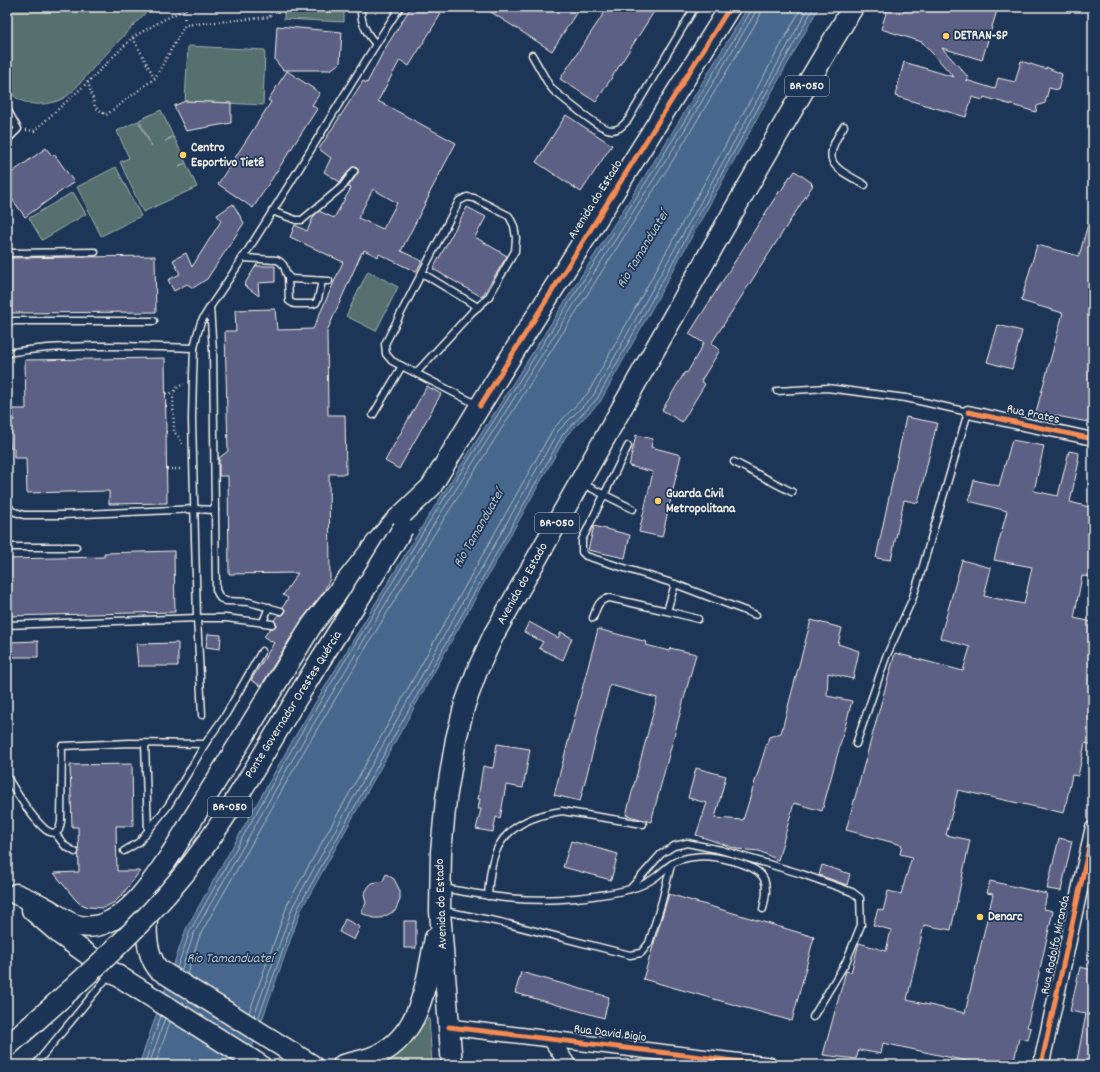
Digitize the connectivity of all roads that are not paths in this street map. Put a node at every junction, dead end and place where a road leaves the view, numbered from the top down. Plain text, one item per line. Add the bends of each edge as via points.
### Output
1 (361, 7) edge
2 (400, 7) edge
3 (695, 7) edge
4 (730, 7) edge
5 (853, 7) edge
6 (375, 44) junction
7 (532, 55) dead end
8 (7, 109) edge
9 (844, 126) dead end
10 (7, 140) edge
11 (354, 171) dead end
12 (865, 185) dead end
13 (272, 211) junction
14 (96, 252) dead end
15 (7, 253) edge
16 (242, 258) junction
17 (422, 273) junction
18 (288, 277) junction
19 (322, 281) junction
20 (329, 281) dead end
21 (478, 306) junction
22 (210, 307) junction
23 (7, 321) edge
24 (154, 321) dead end
25 (194, 348) junction
26 (7, 353) edge
27 (402, 366) junction
28 (416, 373) junction
29 (777, 391) dead end
30 (480, 406) junction
31 (968, 412) junction
32 (373, 415) dead end
33 (1093, 439) edge
34 (628, 446) dead end
35 (734, 462) dead end
36 (580, 482) junction
37 (430, 486) junction
38 (792, 492) dead end
39 (603, 494) junction
40 (7, 505) edge
41 (194, 509) junction
42 (633, 509) dead end
43 (214, 510) junction
44 (7, 547) edge
45 (76, 547) dead end
46 (675, 584) junction
47 (269, 607) junction
48 (280, 611) dead end
49 (667, 611) junction
50 (756, 615) dead end
51 (197, 618) junction
52 (593, 618) dead end
53 (698, 619) dead end
54 (263, 622) junction
55 (272, 624) dead end
56 (7, 625) edge
57 (262, 651) dead end
58 (202, 715) dead end
59 (145, 744) junction
60 (205, 744) junction
61 (856, 744) dead end
62 (7, 777) edge
63 (643, 824) dead end
64 (1093, 829) edge
65 (148, 830) junction
66 (55, 833) junction
67 (124, 851) dead end
68 (75, 852) dead end
69 (671, 865) junction
70 (150, 886) junction
71 (440, 887) junction
72 (12, 889) edge
73 (630, 889) junction
74 (488, 896) junction
75 (763, 909) dead end
76 (440, 910) junction
77 (112, 972) junction
78 (813, 1017) dead end
79 (449, 1027) junction
80 (550, 1038) junction
81 (7, 1047) edge
82 (671, 1059) edge
83 (307, 1062) edge
84 (561, 1062) edge
85 (35, 1065) edge
86 (260, 1065) edge
87 (343, 1065) edge
88 (452, 1065) edge
89 (769, 1065) edge
90 (1041, 1065) edge

1 - 6 lane via 360,18
2 - 6 lane
3 - 7 lane via 621,128 612,130 600,126 554,91
4 - 30 highway, Avenida do Estado / BR-050
5 - 36 highway, Avenida do Estado / BR-050
6 - 13 lane
8 - 10 lane via 18,128
9 - 12 lane via 834,143 831,160 841,172
11 - 13 lane via 343,186 302,220
13 - 16 lane
14 - 15 lane
16 - 18 lane via 278,260 285,265
16 - 22 lane
17 - 21 lane
17 - 21 lane via 459,201 467,197 474,198 509,216 514,226 515,251 488,298
17 - 27 lane via 385,344 386,354
18 - 19 lane
18 - 19 lane via 289,301 294,304 316,303
19 - 20 lane
21 - 28 lane
22 - 25 lane via 201,322
22 - 43 lane via 213,351
23 - 24 lane
25 - 26 lane via 119,345
25 - 41 lane
27 - 28 lane
27 - 32 lane
28 - 30 lane
29 - 31 lane, Rua Prates via 827,388 906,398
30 - 37 highway, Avenida do Estado / BR-050
31 - 33 street, Rua Prates
31 - 61 lane via 914,594 886,657
34 - 39 lane
35 - 38 lane
36 - 39 lane
36 - 71 highway, Avenida do Estado / BR-050 via 494,634 465,704 446,799
37 - 70 highway, Avenida do Estado via 378,541 306,631
37 - 81 highway, Ponte Governador Orestes Quércia / BR-050, bridge via 257,765 184,873 152,912 114,950
39 - 42 lane
39 - 46 lane via 582,540 582,552 586,556
40 - 41 lane via 24,515
41 - 43 lane
41 - 51 lane
43 - 47 lane via 216,590 220,598
44 - 45 lane
46 - 49 lane
46 - 50 lane
47 - 48 lane
47 - 54 lane
49 - 52 lane via 604,598 599,602
49 - 53 lane
51 - 54 lane
51 - 56 lane
51 - 58 lane
54 - 55 lane
57 - 60 lane via 226,714
59 - 60 lane
59 - 65 lane
59 - 66 lane via 62,746 61,822
60 - 65 lane via 168,806
62 - 66 lane via 36,819 50,833
63 - 74 lane via 562,811 527,820 505,836 498,846 489,880
64 - 90 street, Rua Rodolfo Miranda
65 - 67 lane via 139,842
66 - 68 lane via 65,846
69 - 73 lane via 646,884
69 - 75 lane via 695,856 743,864 763,878 766,890
69 - 76 lane via 649,943 641,953 630,955 500,922
70 - 72 highway, Avenida do Estado via 124,912 105,923 92,926 74,924
70 - 83 highway, Avenida do Estado via 147,912 148,943 152,961 158,969
71 - 74 lane
71 - 76 highway, Avenida do Estado / BR-050
72 - 77 highway via 61,935
73 - 74 lane via 547,901
73 - 78 lane via 661,854 674,846 687,843 721,850 852,892 860,898 861,925 846,962
76 - 79 highway, Avenida do Estado / BR-050
76 - 87 highway via 428,975 418,1010 406,1031 390,1047 371,1058
77 - 85 lane
77 - 86 highway
79 - 80 street, Rua David Bigio
79 - 88 highway, Avenida do Estado / BR-050
80 - 82 street, Rua David Bigio
80 - 84 street
82 - 89 street, Rua David Bigio

